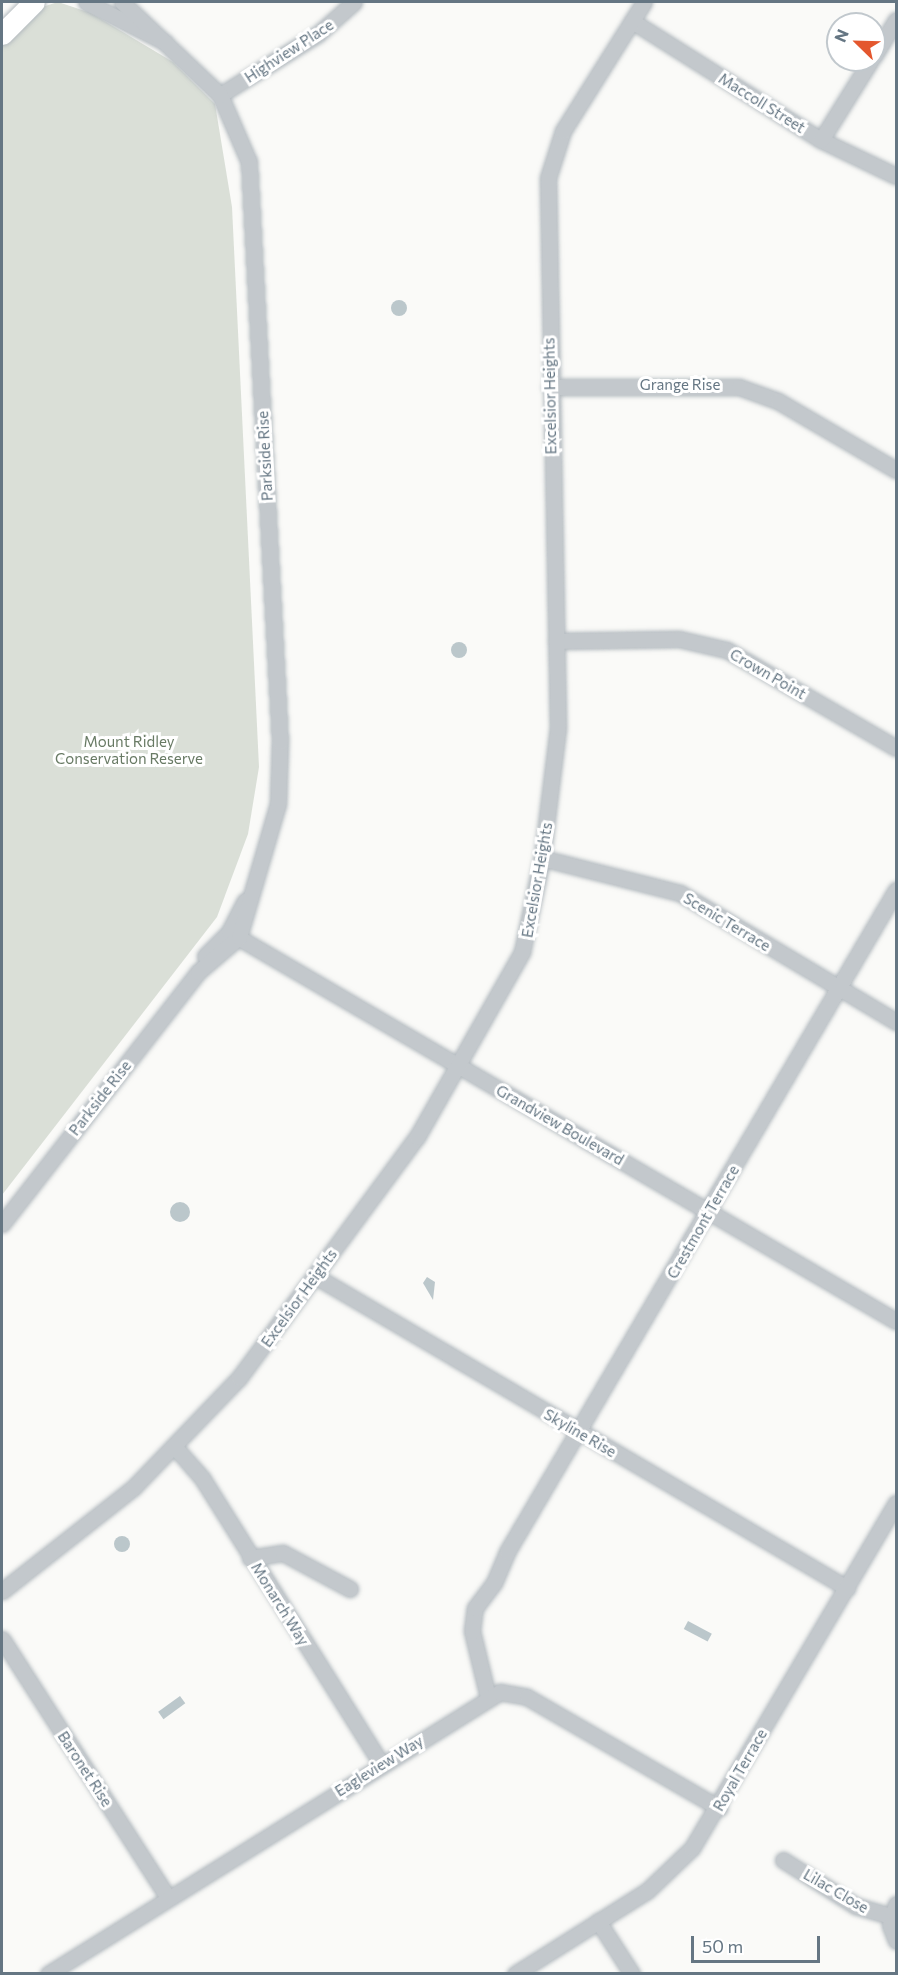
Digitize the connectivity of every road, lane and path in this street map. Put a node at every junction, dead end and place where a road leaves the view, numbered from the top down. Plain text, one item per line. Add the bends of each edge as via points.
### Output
1 (34, 2) edge
2 (86, 2) edge
3 (122, 2) edge
4 (354, 2) edge
5 (644, 2) edge
6 (897, 20) edge
7 (632, 21) junction
8 (2, 34) edge
9 (886, 37) edge
10 (171, 44) junction
11 (864, 72) edge
12 (220, 95) junction
13 (821, 140) junction
14 (897, 176) edge
15 (550, 387) junction
16 (897, 470) edge
17 (556, 641) junction
18 (897, 748) edge
19 (542, 858) junction
20 (897, 890) edge
21 (234, 934) junction
22 (839, 989) junction
23 (897, 1022) edge
24 (459, 1067) junction
25 (708, 1212) junction
26 (2, 1224) edge
27 (315, 1276) junction
28 (895, 1321) edge
29 (579, 1433) junction
30 (174, 1446) junction
31 (897, 1503) edge
32 (250, 1558) junction
33 (847, 1588) junction
34 (351, 1589) dead end
35 (2, 1591) edge
36 (2, 1639) edge
37 (488, 1697) junction
38 (382, 1765) junction
39 (719, 1808) junction
40 (783, 1860) dead end
41 (168, 1898) junction
42 (894, 1910) edge
43 (598, 1922) junction
44 (897, 1941) edge
45 (48, 1974) edge
46 (515, 1974) edge
47 (632, 1974) edge

1 - 8 street
2 - 10 street, Parkside Rise via 132,30
3 - 10 street, Parkside Rise
4 - 12 street, Highview Place via 318,34
5 - 7 street, Excelsior Heights
6 - 9 street
7 - 13 street, Maccoll Street
7 - 15 street, Excelsior Heights via 563,131 548,178
10 - 12 street, Parkside Rise
11 - 13 street
12 - 21 street, Parkside Rise via 243,139 251,180 280,742 273,834
13 - 14 street, Maccoll Street
15 - 16 street, Grange Rise via 739,387 778,401
15 - 17 street, Excelsior Heights
17 - 18 street, Crown Point via 679,639 727,650
17 - 19 street, Excelsior Heights via 556,759
19 - 22 street, Scenic Terrace via 663,886
19 - 24 street, Excelsior Heights via 522,952
20 - 22 street, Crestmont Terrace
21 - 24 street, Grandview Boulevard
21 - 26 street, Parkside Rise via 198,972
22 - 23 street, Scenic Terrace
22 - 25 street, Crestmont Terrace
24 - 25 street, Grandview Boulevard
24 - 27 street, Excelsior Heights via 417,1137
25 - 28 street, Grandview Boulevard
25 - 29 street, Crestmont Terrace
27 - 29 street, Skyline Rise
27 - 30 street, Excelsior Heights via 239,1378
29 - 33 street, Skyline Rise
29 - 37 street, Crestmont Terrace via 471,1618
30 - 32 street, Monarch Way via 202,1478
30 - 35 street, Excelsior Heights via 134,1487
31 - 33 street, Royal Terrace
32 - 34 street via 283,1553
32 - 38 street, Monarch Way
33 - 39 street, Royal Terrace
36 - 41 street, Baronet Rise
37 - 38 street, Eagleview Way
37 - 39 street, Eagleview Way via 508,1691 527,1697
38 - 41 street, Eagleview Way
39 - 43 street, Royal Terrace via 665,1877
40 - 42 street, Lilac Close via 856,1906
41 - 45 street, Eagleview Way
42 - 44 street
43 - 46 street, Royal Terrace
43 - 47 street

